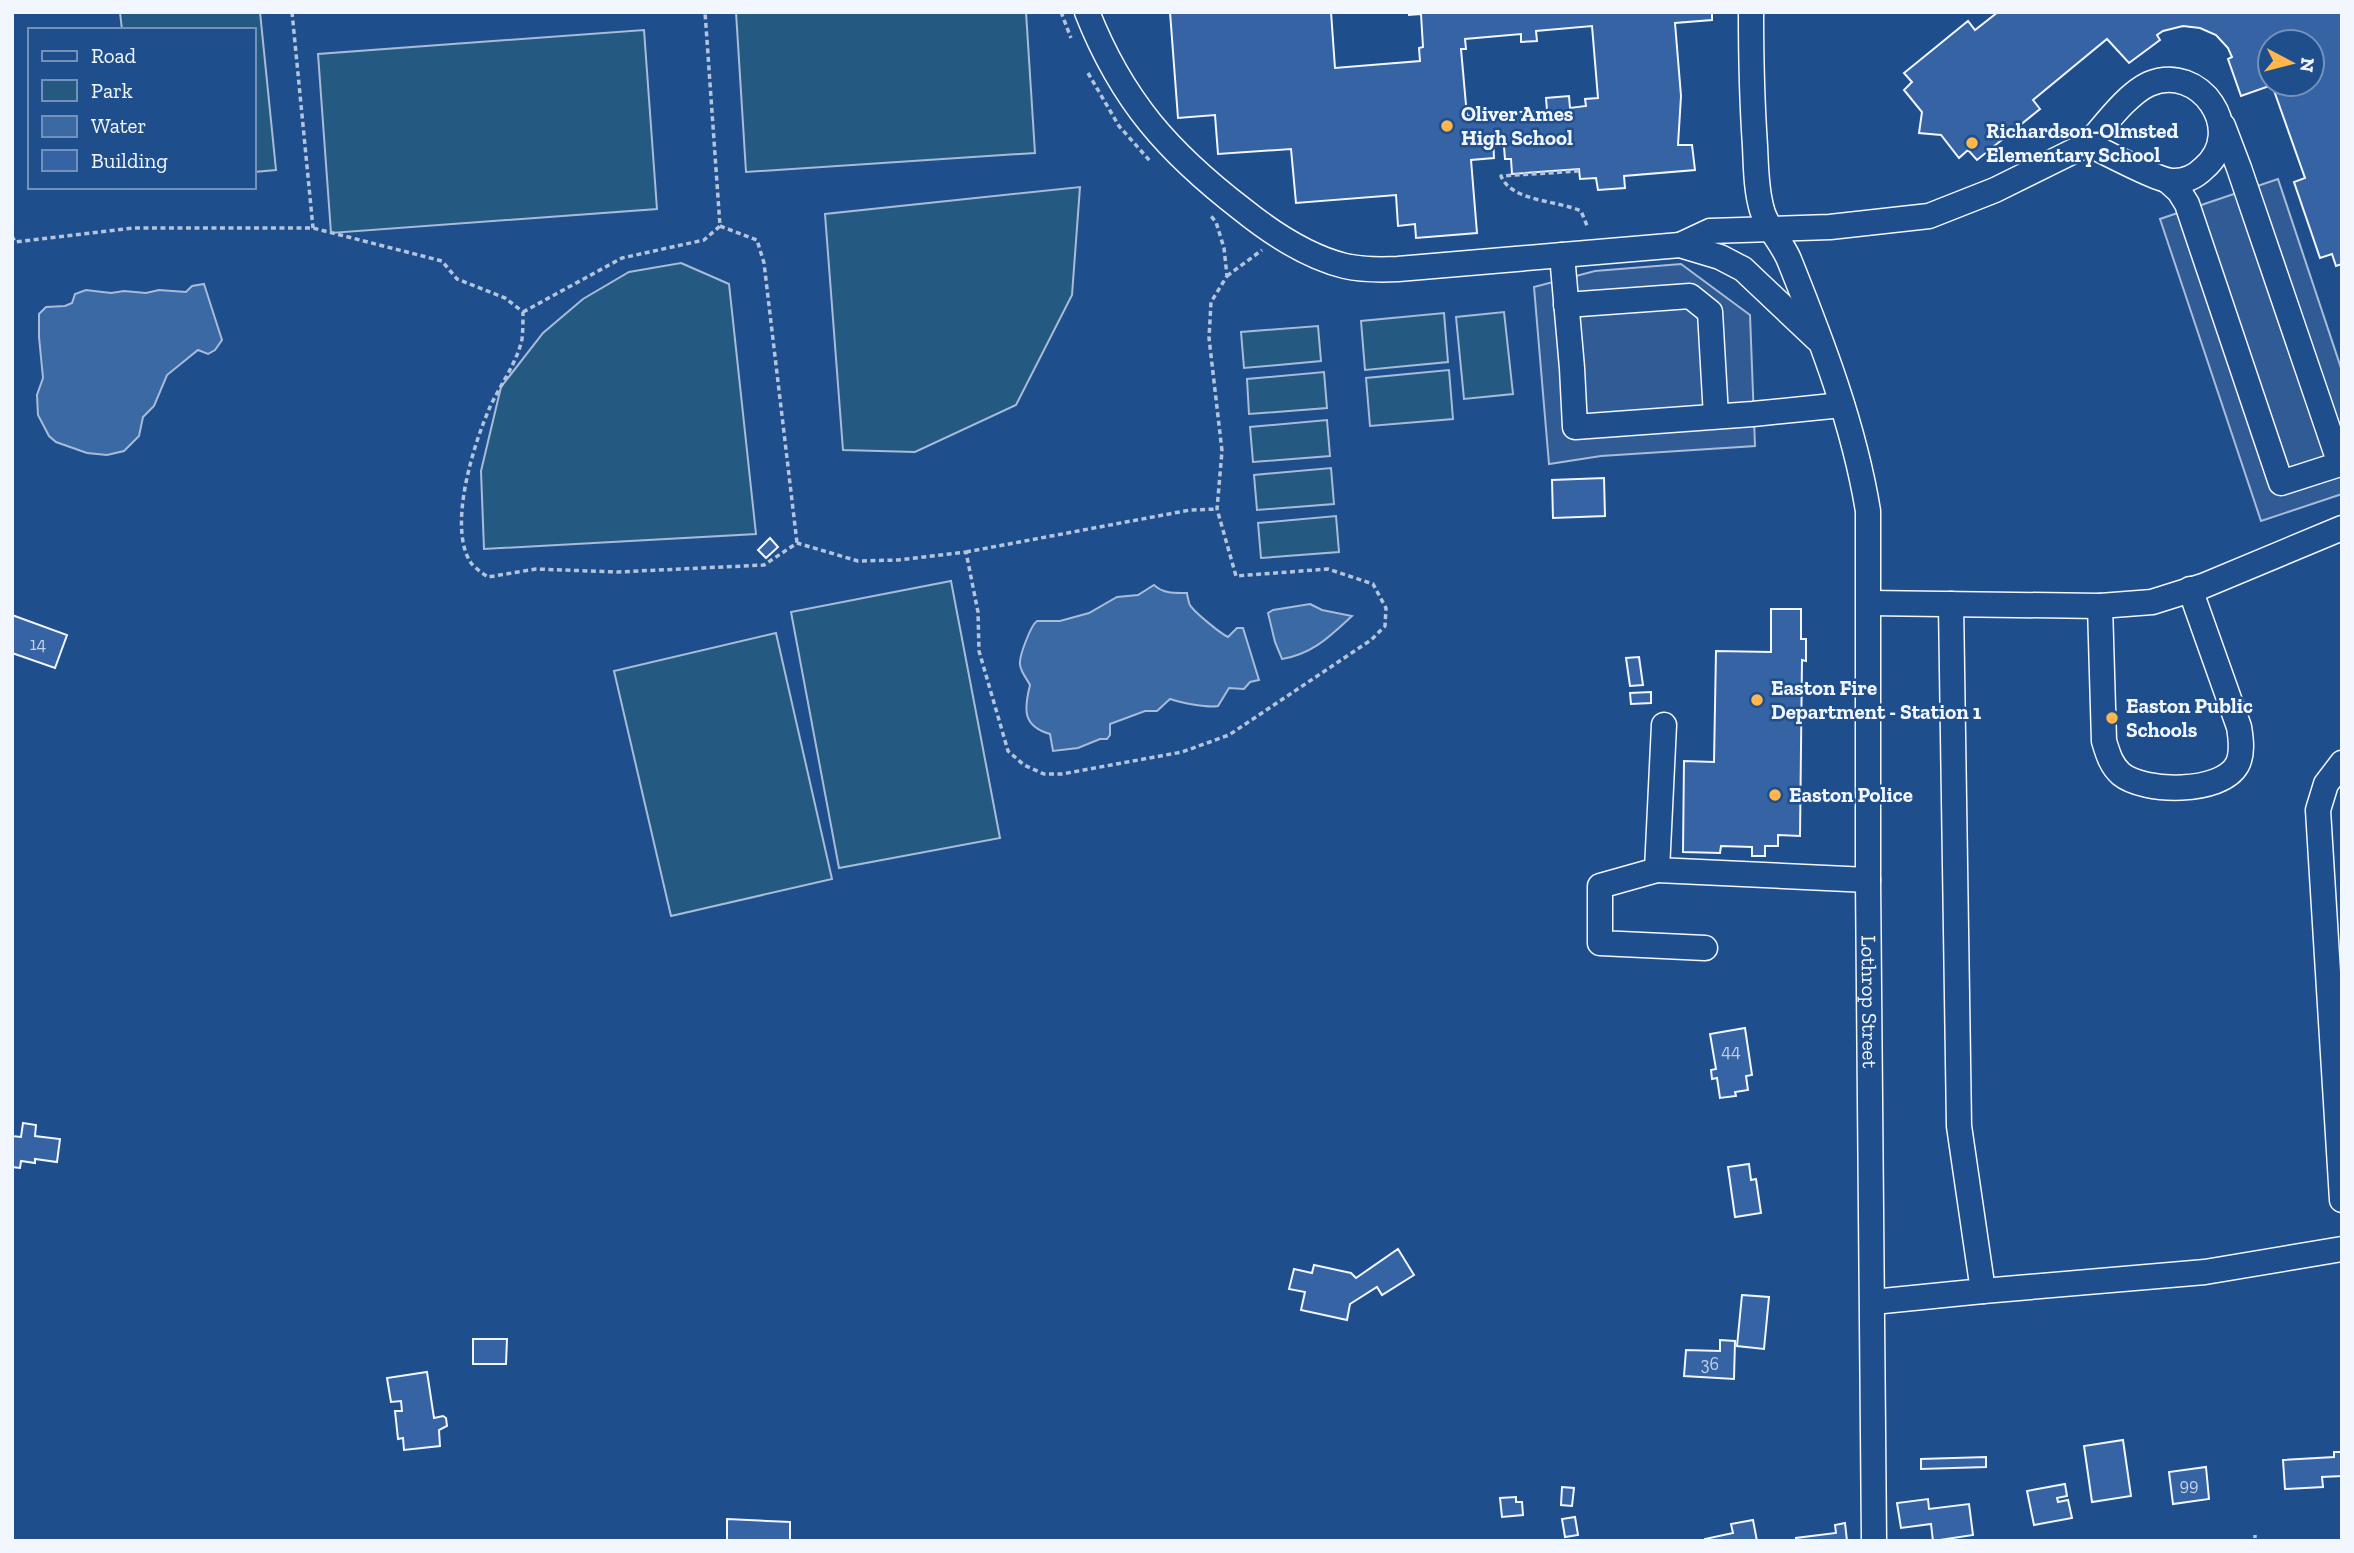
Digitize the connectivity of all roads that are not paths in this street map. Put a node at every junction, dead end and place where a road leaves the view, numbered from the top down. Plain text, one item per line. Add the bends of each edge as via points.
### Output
1 (1087, 12) edge
2 (1752, 14) edge
3 (2220, 120) junction
4 (2088, 144) junction
5 (2168, 181) junction
6 (1771, 229) junction
7 (1679, 245) junction
8 (1562, 255) junction
9 (1566, 305) junction
10 (1820, 342) junction
11 (1842, 405) junction
12 (1716, 416) junction
13 (2342, 528) edge
14 (2190, 589) junction
15 (1869, 603) junction
16 (1951, 604) junction
17 (2100, 606) junction
18 (1664, 725) dead end
19 (2342, 763) edge
20 (1657, 870) junction
21 (1868, 880) junction
22 (1705, 948) dead end
23 (2342, 1200) edge
24 (2342, 1249) edge
25 (1983, 1291) junction
26 (1873, 1302) junction
27 (1874, 1541) edge

1 - 8 street via 1115,72 1162,139 1220,192 1280,236 1331,261 1371,270
2 - 6 street, Lothrop Street via 1759,192
3 - 4 street via 2205,93 2178,80 2162,80 2134,95
3 - 5 street via 2218,150 2209,164 2183,181
3 - 5 street via 2340,464 2281,483 2187,204
4 - 5 street
4 - 6 street via 1929,216
6 - 7 street via 1710,231
6 - 10 street, Lothrop Street via 1788,257
7 - 8 street
7 - 10 street via 1743,269
8 - 9 street
9 - 12 street via 1690,296 1710,312
9 - 12 street via 1575,427
10 - 11 street, Lothrop Street
11 - 12 street
11 - 15 street, Lothrop Street via 1864,486
13 - 14 street
14 - 17 street via 2152,602
14 - 17 street via 2239,727 2241,746 2236,765 2221,779 2200,787 2148,786 2123,775 2110,761 2104,741
15 - 16 street
15 - 21 street, Lothrop Street
16 - 17 street
16 - 25 street via 1959,1126
18 - 20 street
19 - 23 street via 2326,784 2318,810
20 - 21 street
20 - 22 street via 1600,887 1600,943
21 - 26 street, Lothrop Street
24 - 25 street via 2205,1272
25 - 26 street
26 - 27 street, Lothrop Street

